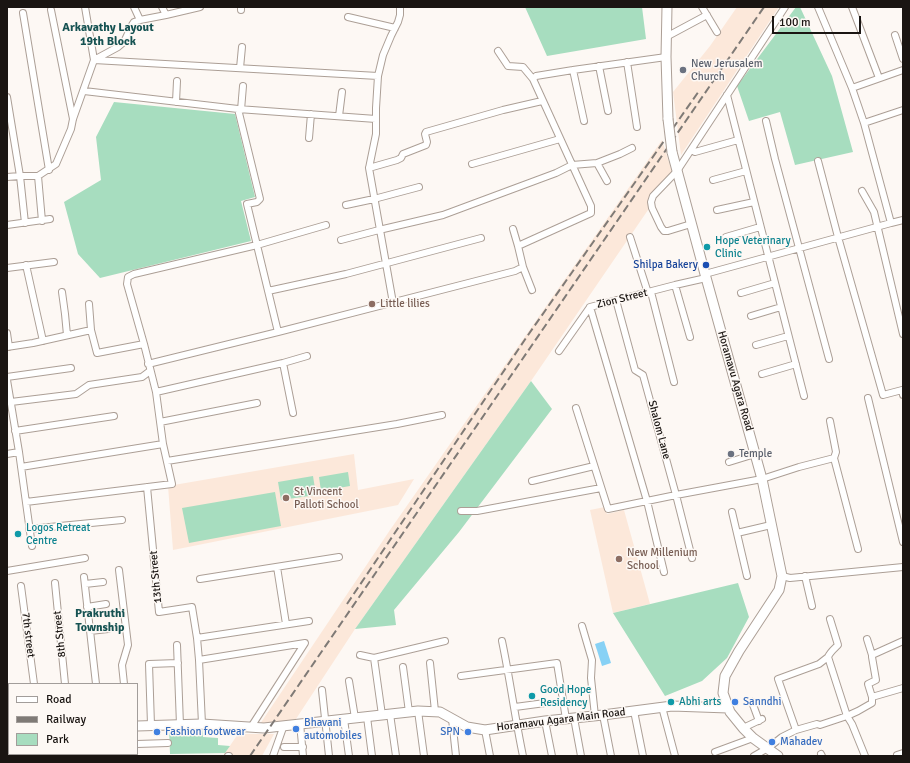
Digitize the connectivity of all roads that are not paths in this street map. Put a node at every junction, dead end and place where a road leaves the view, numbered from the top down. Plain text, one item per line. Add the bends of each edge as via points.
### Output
1 (85, 7) edge
2 (134, 7) edge
3 (162, 7) edge
4 (172, 7) edge
5 (200, 7) edge
6 (400, 7) edge
7 (702, 7) edge
8 (784, 7) edge
9 (818, 7) edge
10 (852, 7) edge
11 (668, 8) edge
12 (51, 10) dead end
13 (23, 13) dead end
14 (707, 15) junction
15 (166, 16) junction
16 (348, 18) dead end
17 (140, 20) junction
18 (395, 28) junction
19 (717, 32) dead end
20 (895, 36) dead end
21 (666, 37) junction
22 (242, 46) dead end
23 (498, 51) dead end
24 (666, 57) junction
25 (903, 59) edge
26 (94, 60) junction
27 (627, 62) junction
28 (599, 66) junction
29 (240, 68) junction
30 (573, 70) junction
31 (903, 70) edge
32 (378, 76) junction
33 (879, 78) junction
34 (533, 79) junction
35 (177, 81) dead end
36 (243, 86) dead end
37 (852, 88) junction
38 (84, 90) junction
39 (342, 92) dead end
40 (726, 95) junction
41 (7, 97) edge
42 (542, 101) junction
43 (176, 102) junction
44 (239, 110) junction
45 (903, 110) edge
46 (608, 111) dead end
47 (311, 114) junction
48 (339, 116) junction
49 (73, 119) junction
50 (376, 119) junction
51 (584, 121) dead end
52 (766, 121) dead end
53 (864, 123) junction
54 (637, 127) dead end
55 (309, 138) dead end
56 (560, 139) junction
57 (738, 140) junction
58 (632, 148) dead end
59 (695, 152) dead end
60 (818, 162) dead end
61 (597, 163) junction
62 (472, 164) dead end
63 (572, 165) junction
64 (369, 168) junction
65 (49, 170) junction
66 (677, 171) junction
67 (746, 171) junction
68 (20, 176) junction
69 (38, 176) junction
70 (7, 177) edge
71 (713, 180) dead end
72 (607, 181) dead end
73 (420, 187) dead end
74 (862, 191) dead end
75 (374, 199) junction
76 (754, 202) junction
77 (346, 205) dead end
78 (887, 209) junction
79 (717, 210) dead end
80 (874, 212) junction
81 (50, 219) dead end
82 (42, 220) junction
83 (903, 220) edge
84 (25, 223) junction
85 (891, 223) junction
86 (691, 224) junction
87 (326, 225) dead end
88 (7, 226) edge
89 (760, 227) junction
90 (878, 227) junction
91 (513, 229) dead end
92 (379, 230) junction
93 (630, 237) dead end
94 (726, 237) dead end
95 (838, 237) junction
96 (481, 238) dead end
97 (342, 240) dead end
98 (257, 245) junction
99 (518, 246) junction
100 (798, 248) junction
101 (768, 256) junction
102 (54, 262) dead end
103 (385, 264) junction
104 (26, 265) junction
105 (523, 267) junction
106 (7, 268) edge
107 (705, 276) junction
108 (775, 283) junction
109 (675, 285) junction
110 (532, 290) dead end
111 (268, 291) junction
112 (62, 292) dead end
113 (649, 292) junction
114 (741, 293) dead end
115 (616, 300) junction
116 (393, 303) junction
117 (89, 304) dead end
118 (590, 307) junction
119 (781, 307) junction
120 (751, 316) dead end
121 (91, 330) junction
122 (278, 332) junction
123 (7, 333) edge
124 (903, 334) edge
125 (67, 335) junction
126 (788, 336) junction
127 (690, 337) dead end
128 (43, 341) junction
129 (144, 344) junction
130 (756, 345) dead end
131 (8, 347) edge
132 (559, 351) dead end
133 (307, 356) dead end
134 (829, 359) dead end
135 (283, 363) junction
136 (148, 364) junction
137 (796, 364) junction
138 (71, 368) dead end
139 (150, 371) junction
140 (762, 374) dead end
141 (7, 378) edge
142 (674, 382) dead end
143 (156, 392) junction
144 (903, 395) edge
145 (804, 396) dead end
146 (868, 398) dead end
147 (11, 402) junction
148 (257, 403) dead end
149 (576, 408) dead end
150 (293, 413) dead end
151 (442, 415) dead end
152 (114, 416) dead end
153 (830, 421) dead end
154 (160, 422) junction
155 (15, 431) junction
156 (164, 444) junction
157 (19, 452) junction
158 (7, 454) edge
159 (755, 454) junction
160 (834, 458) junction
161 (167, 461) junction
162 (729, 462) dead end
163 (594, 466) junction
164 (21, 467) junction
165 (762, 479) junction
166 (532, 481) dead end
167 (147, 487) junction
168 (601, 488) junction
169 (676, 495) junction
170 (647, 501) junction
171 (26, 502) junction
172 (462, 511) dead end
173 (732, 512) dead end
174 (122, 520) dead end
175 (771, 525) junction
176 (30, 529) junction
177 (737, 533) junction
178 (903, 542) edge
179 (32, 546) dead end
180 (858, 548) dead end
181 (339, 557) dead end
182 (85, 558) dead end
183 (692, 558) dead end
184 (277, 567) junction
185 (903, 567) edge
186 (119, 570) dead end
187 (7, 571) edge
188 (664, 572) dead end
189 (747, 576) dead end
190 (782, 576) junction
191 (805, 576) junction
192 (84, 577) dead end
193 (200, 579) dead end
194 (103, 582) dead end
195 (55, 583) dead end
196 (85, 584) junction
197 (22, 586) dead end
198 (106, 604) dead end
199 (812, 606) dead end
200 (87, 607) junction
201 (830, 619) dead end
202 (309, 621) dead end
203 (286, 624) junction
204 (582, 626) dead end
205 (108, 629) dead end
206 (90, 631) junction
207 (197, 638) junction
208 (867, 639) dead end
209 (445, 641) dead end
210 (502, 641) dead end
211 (903, 641) edge
212 (177, 645) dead end
213 (360, 655) dead end
214 (872, 655) junction
215 (828, 657) junction
216 (374, 658) junction
217 (199, 660) junction
218 (178, 663) junction
219 (430, 663) dead end
220 (403, 667) dead end
221 (508, 670) junction
222 (461, 676) dead end
223 (349, 681) dead end
224 (34, 683) edge
225 (65, 683) edge
226 (96, 683) edge
227 (124, 683) edge
228 (903, 688) edge
229 (322, 690) dead end
230 (872, 697) junction
231 (752, 702) dead end
232 (545, 703) dead end
233 (514, 707) junction
234 (662, 707) junction
235 (728, 708) junction
236 (436, 711) junction
237 (634, 711) junction
238 (413, 712) junction
239 (386, 715) junction
240 (599, 716) junction
241 (847, 716) junction
242 (367, 717) junction
243 (355, 718) junction
244 (344, 719) junction
245 (452, 719) junction
246 (570, 719) junction
247 (325, 721) junction
248 (545, 721) junction
249 (202, 724) junction
250 (300, 724) junction
251 (151, 725) junction
252 (180, 725) junction
253 (284, 725) junction
254 (516, 725) junction
255 (138, 726) edge
256 (251, 727) junction
257 (743, 728) junction
258 (485, 730) junction
259 (796, 730) junction
260 (753, 738) junction
261 (168, 743) dead end
262 (138, 744) edge
263 (284, 747) dead end
264 (302, 747) junction
265 (768, 748) junction
266 (715, 752) dead end
267 (863, 755) edge
268 (273, 756) edge
269 (303, 756) edge
270 (329, 756) edge
271 (349, 756) edge
272 (372, 756) edge
273 (396, 756) edge
274 (424, 756) edge
275 (456, 756) edge
276 (490, 756) edge
277 (523, 756) edge
278 (552, 756) edge
279 (581, 756) edge
280 (611, 756) edge
281 (643, 756) edge
282 (674, 756) edge
283 (754, 756) edge
284 (778, 756) edge

1 - 26 street
2 - 17 street
3 - 15 street
4 - 15 street
5 - 15 street
6 - 18 street
7 - 14 street
8 - 40 street
9 - 37 street
10 - 33 street
11 - 21 street
12 - 49 street
13 - 65 street
14 - 19 street
14 - 21 street
15 - 17 street
16 - 18 street
17 - 26 street via 134,22 124,42
18 - 32 street
20 - 25 street
21 - 24 street
22 - 29 street
23 - 34 street via 508,66 523,67
24 - 27 street
24 - 66 street, Horamavu Agara Road, bridge via 668,119
26 - 29 street
26 - 38 street
27 - 28 street
27 - 54 street
28 - 30 street
28 - 46 street
29 - 32 street
30 - 34 street via 536,76
30 - 51 street
31 - 33 street
32 - 50 street
33 - 37 street
34 - 42 street
35 - 43 street
36 - 44 street
37 - 53 street
38 - 43 street
38 - 49 street
39 - 48 street
40 - 57 street
40 - 66 street
41 - 68 street
42 - 56 street
42 - 64 street via 426,132 426,145 403,154 396,160
43 - 44 street
44 - 47 street
44 - 98 street via 260,199 247,204
45 - 53 street
47 - 48 street
47 - 55 street
48 - 50 street
49 - 65 street via 56,164
50 - 64 street via 376,134
52 - 100 street
53 - 78 street
56 - 62 street
56 - 63 street
57 - 59 street
57 - 67 street
58 - 61 street
60 - 95 street
61 - 63 street
61 - 72 street
63 - 92 street via 443,215
63 - 99 street via 591,206 591,213
64 - 75 street
65 - 69 street
66 - 86 street, Horamavu Agara Road
66 - 86 street via 653,196 652,208 664,231
67 - 71 street
67 - 76 street
68 - 69 street
68 - 70 street
68 - 84 street
69 - 82 street
73 - 75 street
74 - 80 street
75 - 77 street
75 - 92 street
76 - 79 street
76 - 89 street
78 - 80 street
78 - 85 street
80 - 90 street
81 - 82 street
82 - 84 street
83 - 85 street, Zion Street
84 - 88 street
85 - 90 street, Zion Street
86 - 107 street, Horamavu Agara Road
87 - 98 street
89 - 94 street
89 - 101 street
90 - 95 street, Zion Street
90 - 124 street
91 - 99 street
92 - 97 street
92 - 103 street
93 - 113 street
95 - 100 street, Zion Street
95 - 144 street via 883,395 902,390
96 - 103 street
98 - 111 street
98 - 129 street via 128,277 127,284
99 - 105 street
100 - 101 street, Zion Street
100 - 134 street
101 - 107 street, Zion Street
101 - 108 street
102 - 104 street
103 - 111 street
103 - 116 street
104 - 106 street
104 - 128 street
105 - 110 street
105 - 116 street
107 - 109 street, Zion Street
107 - 159 street, Horamavu Agara Road
108 - 114 street
108 - 119 street
109 - 113 street, Zion Street
109 - 127 street
111 - 122 street
112 - 125 street
113 - 115 street, Zion Street
113 - 142 street
115 - 118 street, Zion Street
115 - 169 street, Shalom Lane via 635,370 643,375
116 - 122 street
117 - 121 street
118 - 132 street, Zion Street
118 - 170 street
119 - 120 street
119 - 126 street
121 - 125 street
121 - 129 street via 97,353
122 - 136 street
123 - 131 street
125 - 128 street
126 - 130 street
126 - 137 street
128 - 131 street
129 - 136 street
133 - 135 street
135 - 143 street
135 - 150 street
136 - 139 street
137 - 140 street
137 - 145 street
138 - 141 street
139 - 143 street
139 - 147 street via 142,377 89,385 76,394
141 - 147 street
143 - 154 street
146 - 178 street
147 - 155 street
148 - 154 street
149 - 163 street
151 - 161 street
152 - 155 street
153 - 160 street via 836,452
154 - 156 street
155 - 157 street
156 - 161 street
156 - 164 street
157 - 158 street
157 - 164 street
159 - 162 street
159 - 165 street, Horamavu Agara Road
160 - 165 street
160 - 180 street
161 - 167 street via 172,484
163 - 166 street
163 - 168 street
164 - 171 street
165 - 169 street
165 - 175 street, Horamavu Agara Road
167 - 171 street
167 - 207 street, 13th Street via 159,612 192,607
168 - 170 street via 608,509
168 - 172 street via 477,511
169 - 170 street
169 - 183 street, Shalom Lane
170 - 188 street
171 - 176 street
173 - 177 street
174 - 176 street
175 - 177 street
175 - 190 street, Horamavu Agara Road
176 - 179 street
177 - 189 street
181 - 184 street
182 - 187 street
184 - 193 street
184 - 203 street
185 - 191 street
186 - 227 street via 128,645 122,665
190 - 191 street
190 - 235 street via 778,590 725,676 723,693
191 - 199 street
192 - 196 street
194 - 196 street
195 - 225 street, 8th Street
196 - 200 street
197 - 224 street, 7th street
198 - 200 street
200 - 206 street
201 - 215 street via 838,645
202 - 203 street
203 - 207 street
204 - 240 street via 592,660 591,678
205 - 206 street
206 - 226 street
207 - 217 street, 13th Street
208 - 214 street
209 - 216 street
210 - 221 street
211 - 214 street
212 - 218 street
213 - 216 street
214 - 230 street via 876,680 868,684
215 - 241 street
215 - 259 street via 819,664 778,679
216 - 239 street
217 - 249 street, 13th Street
217 - 256 street via 305,643
218 - 251 street via 149,664
218 - 252 street
219 - 236 street
220 - 238 street
221 - 222 street
221 - 233 street
221 - 246 street via 557,662
223 - 243 street
228 - 230 street
229 - 247 street
230 - 241 street via 872,703
231 - 257 street via 761,720
232 - 233 street
233 - 254 street
234 - 235 street, Horamavu Agara Main Road
234 - 237 street, Horamavu Agara Main Road
234 - 282 street
235 - 257 street
236 - 238 street, Horamavu Agara Main Road
236 - 245 street, Horamavu Agara Main Road
237 - 240 street, Horamavu Agara Main Road
237 - 281 street
238 - 239 street, Horamavu Agara Main Road
238 - 274 street
239 - 242 street, Horamavu Agara Main Road
239 - 273 street
240 - 246 street, Horamavu Agara Main Road
240 - 280 street
241 - 259 street
241 - 267 street
242 - 243 street, Horamavu Agara Main Road
242 - 272 street
243 - 244 street, Horamavu Agara Main Road
244 - 247 street, Horamavu Agara Main Road
244 - 271 street
245 - 258 street, Horamavu Agara Main Road via 467,727
245 - 275 street
246 - 248 street, Horamavu Agara Main Road
246 - 279 street
247 - 250 street, Horamavu Agara Main Road
247 - 270 street
248 - 254 street, Horamavu Agara Main Road
248 - 278 street
249 - 252 street, Horamavu Agara Main Road
249 - 256 street, Horamavu Agara Main Road
250 - 253 street, Horamavu Agara Main Road
250 - 264 street
251 - 252 street, Horamavu Agara Main Road
251 - 255 street, Horamavu Agara Main Road
253 - 256 street, Horamavu Agara Main Road
253 - 268 street
254 - 258 street, Horamavu Agara Main Road
254 - 277 street
257 - 260 street
258 - 276 street
259 - 265 street
260 - 265 street
260 - 266 street
261 - 262 street
263 - 264 street
264 - 269 street
265 - 283 street
265 - 284 street

